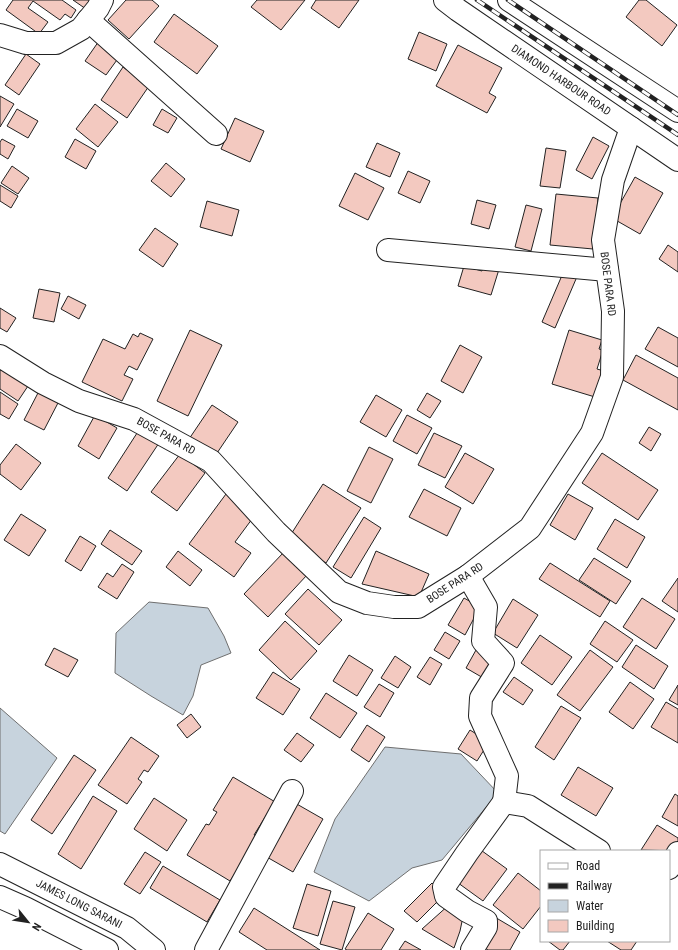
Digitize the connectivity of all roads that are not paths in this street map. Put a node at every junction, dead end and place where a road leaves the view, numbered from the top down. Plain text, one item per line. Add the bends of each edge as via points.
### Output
1 (102, 0) edge
2 (445, 0) edge
3 (510, 0) edge
4 (88, 20) junction
5 (0, 35) edge
6 (678, 110) edge
7 (631, 128) junction
8 (216, 134) dead end
9 (678, 160) edge
10 (388, 250) dead end
11 (607, 270) junction
12 (0, 356) edge
13 (468, 576) junction
14 (292, 791) dead end
15 (504, 802) junction
16 (597, 850) edge
17 (678, 853) edge
18 (0, 864) edge
19 (670, 866) edge
20 (0, 897) edge
21 (107, 950) edge
22 (154, 950) edge
23 (206, 950) edge
24 (472, 950) edge

1 - 4 main road
2 - 7 main road, DIAMOND HARBOUR ROAD
3 - 6 main road
4 - 5 main road via 81,29 56,43 26,43
4 - 8 main road
7 - 9 main road, DIAMOND HARBOUR ROAD
7 - 11 main road, BOSE PARA RD via 613,180 603,240
10 - 11 main road
11 - 13 main road, BOSE PARA RD via 613,311 612,377 592,433 530,528
12 - 13 main road, BOSE PARA RD via 43,383 79,401 134,419 211,461 276,532 339,592 367,603 418,607
13 - 15 main road via 486,607 483,640 503,662 481,698 480,716 507,776
14 - 23 main road
15 - 16 main road via 528,806
15 - 24 main road via 444,887 446,896 486,921 486,927
17 - 19 main road
18 - 22 main road, JAMES LONG SARANI via 127,928
20 - 21 main road

